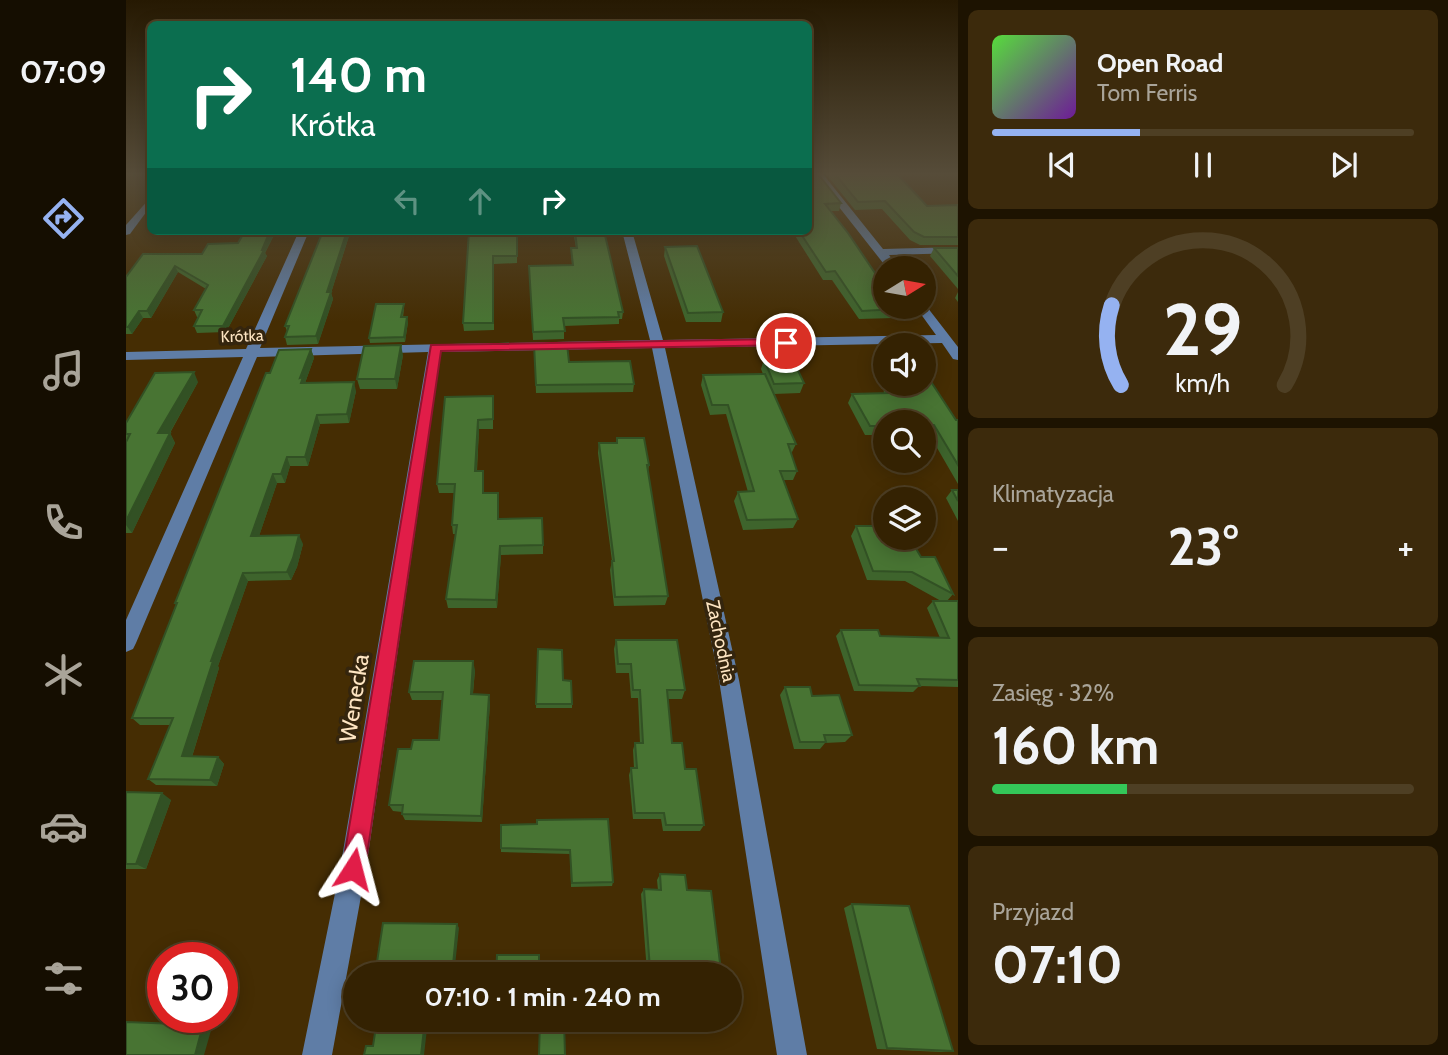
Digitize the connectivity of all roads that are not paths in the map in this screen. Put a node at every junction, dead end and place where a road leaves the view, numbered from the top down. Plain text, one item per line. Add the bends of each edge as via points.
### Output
1 (858, 223) edge
2 (302, 235) edge
3 (628, 235) edge
4 (958, 250) edge
5 (882, 252) junction
6 (885, 256) edge
7 (931, 319) edge
8 (946, 340) junction
9 (658, 345) junction
10 (435, 348) junction
11 (251, 353) junction
12 (126, 356) edge
13 (958, 356) edge
14 (126, 643) edge
15 (317, 1055) edge
16 (792, 1055) edge

1 - 5 street
2 - 11 street
3 - 9 street, Zachodnia
4 - 5 street
5 - 6 street
7 - 8 street
8 - 9 street, Krótka
8 - 13 street
9 - 10 street, Krótka
9 - 16 street, Zachodnia via 729,680
10 - 11 street, Krótka
10 - 15 street, Wenecka via 353,869
11 - 12 street, Krótka
11 - 14 street

